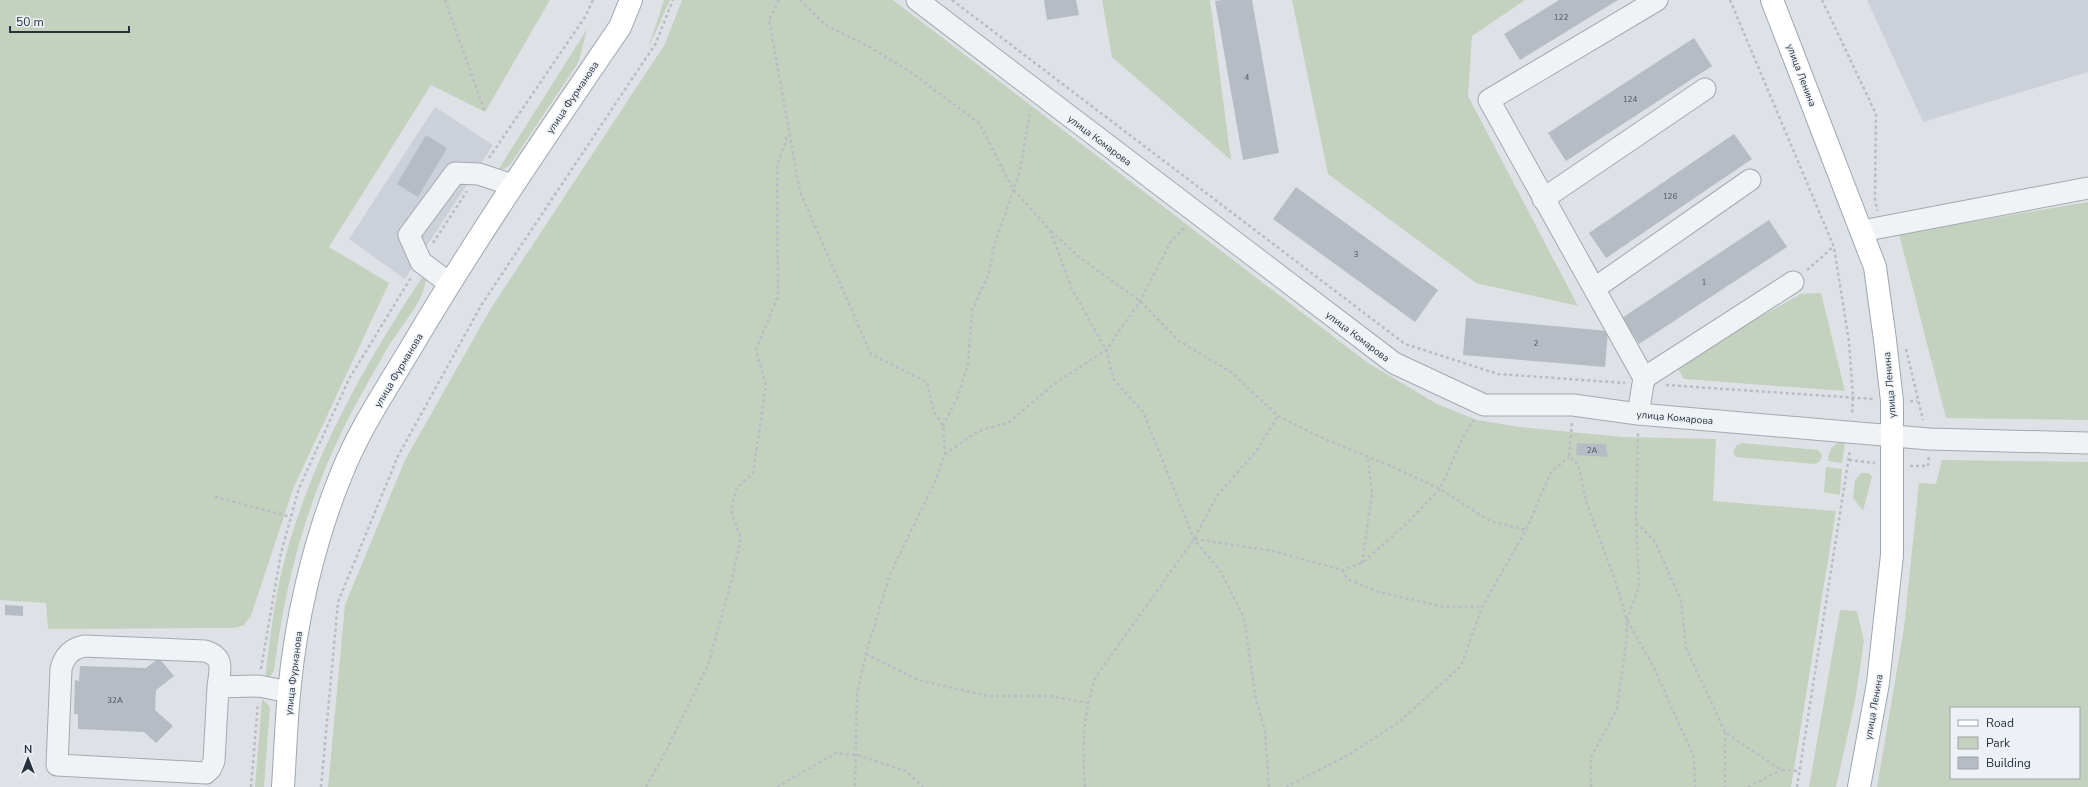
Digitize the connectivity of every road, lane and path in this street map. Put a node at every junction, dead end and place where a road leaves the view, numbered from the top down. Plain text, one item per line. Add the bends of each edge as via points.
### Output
1 (444, 0) edge
2 (631, 0) edge
3 (673, 0) edge
4 (779, 0) edge
5 (800, 0) edge
6 (917, 0) edge
7 (952, 0) edge
8 (1657, 0) edge
9 (1730, 0) edge
10 (1772, 0) edge
11 (1822, 0) edge
12 (1034, 89) junction
13 (1705, 89) dead end
14 (485, 112) dead end
15 (788, 132) junction
16 (1750, 180) dead end
17 (512, 185) junction
18 (2088, 188) edge
19 (1013, 189) junction
20 (1543, 199) junction
21 (1198, 214) junction
22 (1871, 229) junction
23 (1050, 230) junction
24 (1834, 247) junction
25 (1792, 282) joint
26 (449, 283) junction
27 (1595, 288) junction
28 (1140, 301) junction
29 (1905, 344) dead end
30 (1106, 350) junction
31 (1644, 381) junction
32 (1917, 401) dead end
33 (1484, 405) junction
34 (1574, 405) junction
35 (1638, 414) junction
36 (1278, 416) junction
37 (943, 426) junction
38 (1893, 436) junction
39 (2088, 443) edge
40 (945, 454) junction
41 (1569, 457) junction
42 (1368, 458) junction
43 (1849, 460) dead end
44 (1440, 490) junction
45 (215, 497) dead end
46 (291, 517) dead end
47 (1636, 523) junction
48 (1526, 530) junction
49 (1194, 539) junction
50 (1362, 563) junction
51 (1342, 570) junction
52 (1482, 607) junction
53 (1627, 620) junction
54 (866, 654) junction
55 (218, 687) junction
56 (289, 692) junction
57 (1087, 703) junction
58 (1725, 732) junction
59 (857, 755) junction
60 (1781, 770) junction
61 (1800, 771) junction
62 (283, 787) edge
63 (321, 787) edge
64 (646, 787) edge
65 (777, 787) edge
66 (855, 787) edge
67 (923, 787) edge
68 (1085, 787) edge
69 (1269, 787) edge
70 (1286, 787) edge
71 (1591, 787) edge
72 (1695, 787) edge
73 (1725, 787) edge
74 (1748, 787) edge
75 (1797, 787) edge
76 (1858, 787) edge

1 - 14 path
2 - 17 main road, улица Фурманова via 620,27
3 - 63 path via 656,43 482,304 398,456 338,602
4 - 15 path via 769,20
5 - 19 path via 826,26 868,46 909,70 979,123
6 - 12 street, улица Комарова
7 - 31 path via 1405,344 1498,374
8 - 20 street via 1489,100
9 - 24 path
10 - 22 main road, улица Ленина
11 - 22 path via 1876,114 1875,199
12 - 19 path via 1020,170
12 - 21 street, улица Комарова
13 - 20 street
15 - 37 path via 800,192 871,354 927,382 934,412
15 - 64 path via 778,166 778,296 756,350 766,385 753,473 736,489 731,511 741,538 708,664
16 - 27 street
17 - 26 main road, улица Фурманова
17 - 26 street via 478,174 455,173 409,235 420,262
18 - 22 street
19 - 23 path
19 - 37 path via 994,246 989,273 972,310 968,364 958,396
20 - 27 street
21 - 28 path via 1172,240
21 - 33 street, улица Комарова via 1394,363
22 - 38 main road, улица Ленина via 1892,401
23 - 28 path via 1079,257
23 - 30 path via 1072,289
24 - 25 path
24 - 31 path via 1849,342 1853,396
25 - 31 street
26 - 56 main road, улица Фурманова via 356,441 340,476 313,558 304,595
27 - 31 street
28 - 30 path
28 - 36 path via 1179,341 1231,372
29 - 32 path
30 - 40 path via 1054,384 1008,423 978,432
30 - 49 path via 1114,380 1143,412
31 - 35 street
33 - 34 street, улица Комарова
33 - 44 path via 1463,436
34 - 35 street, улица Комарова
34 - 41 path
35 - 38 street, улица Комарова
35 - 47 path
36 - 42 path
36 - 49 path via 1257,450 1216,496
37 - 40 path
38 - 39 street, улица Комарова
38 - 76 main road, улица Ленина via 1892,555 1878,683
40 - 54 path via 936,482 890,574
41 - 48 path via 1550,472
41 - 53 path via 1578,464 1587,504 1616,580
42 - 44 path
42 - 50 path via 1372,493
43 - 61 path
44 - 48 path via 1490,521
44 - 50 path
45 - 46 path
47 - 53 path via 1639,586
47 - 58 path via 1654,540 1680,600 1686,648
48 - 52 path
49 - 51 path via 1273,551
49 - 57 path via 1095,678
49 - 69 path via 1221,572 1244,618 1256,700 1265,731
50 - 51 path
51 - 52 path via 1346,579 1379,592 1445,607
52 - 70 path via 1461,666 1399,722 1350,754
53 - 71 path via 1617,709 1591,757
53 - 72 path via 1654,668 1694,757
54 - 57 path via 918,680 988,696 1050,696
54 - 59 path via 857,693
55 - 55 street via 219,659 214,654 76,648 63,660 61,669 57,765 206,773 214,761
55 - 56 street via 259,686
56 - 62 main road, улица Фурманова
57 - 68 path via 1082,750
58 - 60 path
58 - 73 path
59 - 65 path via 836,753
59 - 66 path
59 - 67 path via 906,771
60 - 61 path
60 - 74 path
61 - 75 path

